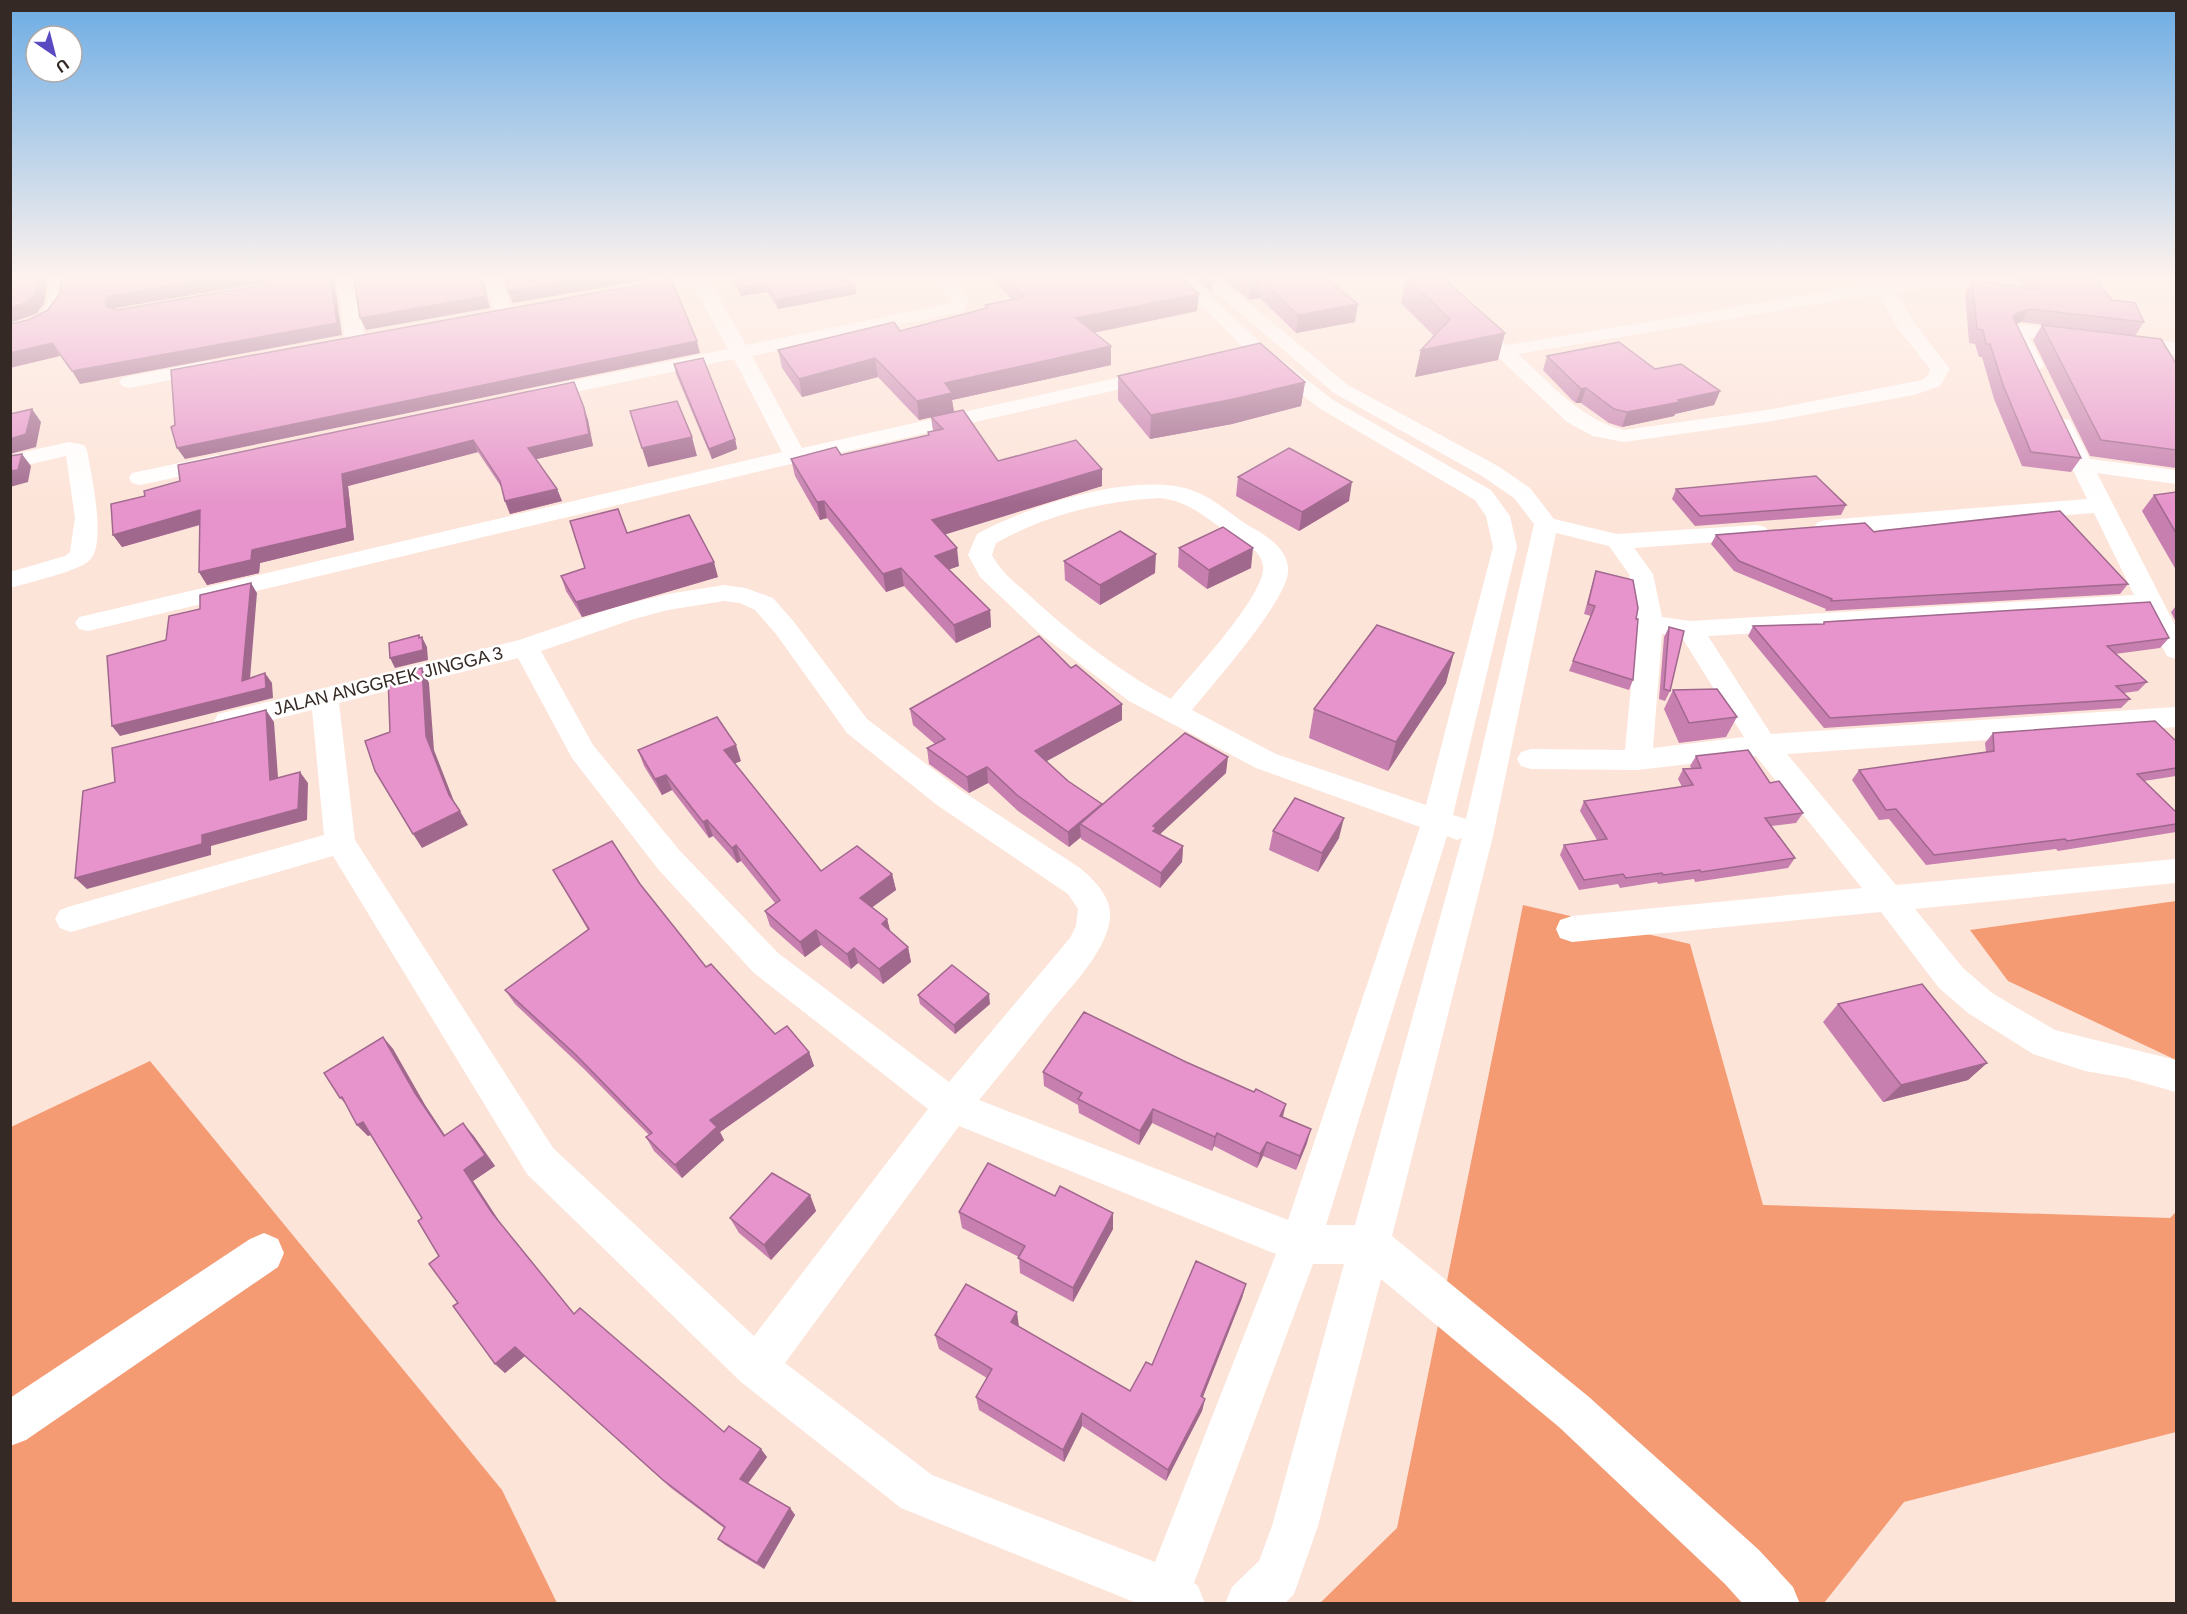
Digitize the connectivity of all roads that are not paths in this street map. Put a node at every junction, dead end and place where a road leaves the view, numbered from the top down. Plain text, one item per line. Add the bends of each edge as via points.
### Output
1 (734, 353) edge
2 (741, 353) edge
3 (1246, 353) edge
4 (1298, 353) edge
5 (1506, 353) edge
6 (1928, 353) edge
7 (2028, 353) edge
8 (231, 363) edge
9 (1178, 370) edge
10 (129, 382) dead end
11 (2042, 382) edge
12 (521, 398) edge
13 (2052, 403) edge
14 (795, 456) junction
15 (232, 458) edge
16 (10, 462) edge
17 (2081, 464) junction
18 (2176, 477) edge
19 (140, 478) dead end
20 (2101, 505) junction
21 (1546, 524) junction
22 (1617, 541) junction
23 (10, 580) edge
24 (2150, 602) junction
25 (88, 623) dead end
26 (1650, 624) junction
27 (1690, 629) junction
28 (526, 647) junction
29 (2176, 650) edge
30 (324, 696) junction
31 (1175, 712) junction
32 (2176, 717) edge
33 (201, 728) edge
34 (1763, 746) junction
35 (1531, 759) dead end
36 (1638, 760) junction
37 (1437, 820) junction
38 (1478, 836) junction
39 (339, 842) junction
40 (2176, 871) edge
41 (1887, 898) junction
42 (71, 920) dead end
43 (1572, 929) dead end
44 (2176, 1076) edge
45 (952, 1106) junction
46 (1300, 1244) junction
47 (1371, 1245) junction
48 (264, 1253) dead end
49 (756, 1367) junction
50 (10, 1424) edge
51 (1174, 1597) edge
52 (1249, 1604) edge
53 (1776, 1604) edge

1 - 12 street
2 - 14 street
3 - 37 street via 1483,495 1497,516 1505,547
4 - 21 street via 1341,389 1490,471 1522,493
5 - 6 street via 1589,426 1614,435 1642,435 1909,390 1939,377 1940,369
7 - 11 street
8 - 10 street
9 - 14 street
13 - 17 street
14 - 25 street
15 - 19 street
16 - 23 street via 76,450 87,518 82,555 74,561
17 - 18 street
17 - 20 street
20 - 22 street
20 - 24 street
21 - 22 street
21 - 38 street
22 - 26 street via 1641,574
24 - 27 street
24 - 29 street
26 - 27 street
26 - 36 street
27 - 34 street
28 - 30 street, JALAN ANGGREK JINGGA 3
28 - 45 street via 582,751 669,860 765,963
28 - 45 street, JALAN ANGGREK JINGGA 3 via 668,603 724,593 764,604 857,726 948,797 1086,891 1095,907 1094,928 1082,948
30 - 33 street, JALAN ANGGREK JINGGA 3
30 - 39 street
31 - 31 street via 1139,694 1048,627 989,572 980,555 985,539 1008,526 1062,509 1148,489 1179,493 1197,501 1264,545 1275,560 1276,575 1265,599
31 - 37 street via 1266,760
32 - 34 street
34 - 36 street
34 - 41 street
35 - 36 street
37 - 38 street
37 - 46 street
38 - 47 street
39 - 42 street
39 - 49 street via 540,1161
40 - 41 street
41 - 43 street
41 - 44 street via 1951,978 1980,1003 2045,1043
45 - 46 street
45 - 49 street, JALAN ANGGREK JINGGA 3
46 - 47 street
46 - 51 street
47 - 52 street via 1295,1526 1277,1577
47 - 53 street via 1574,1412 1742,1567
48 - 50 street
49 - 51 street via 917,1492

